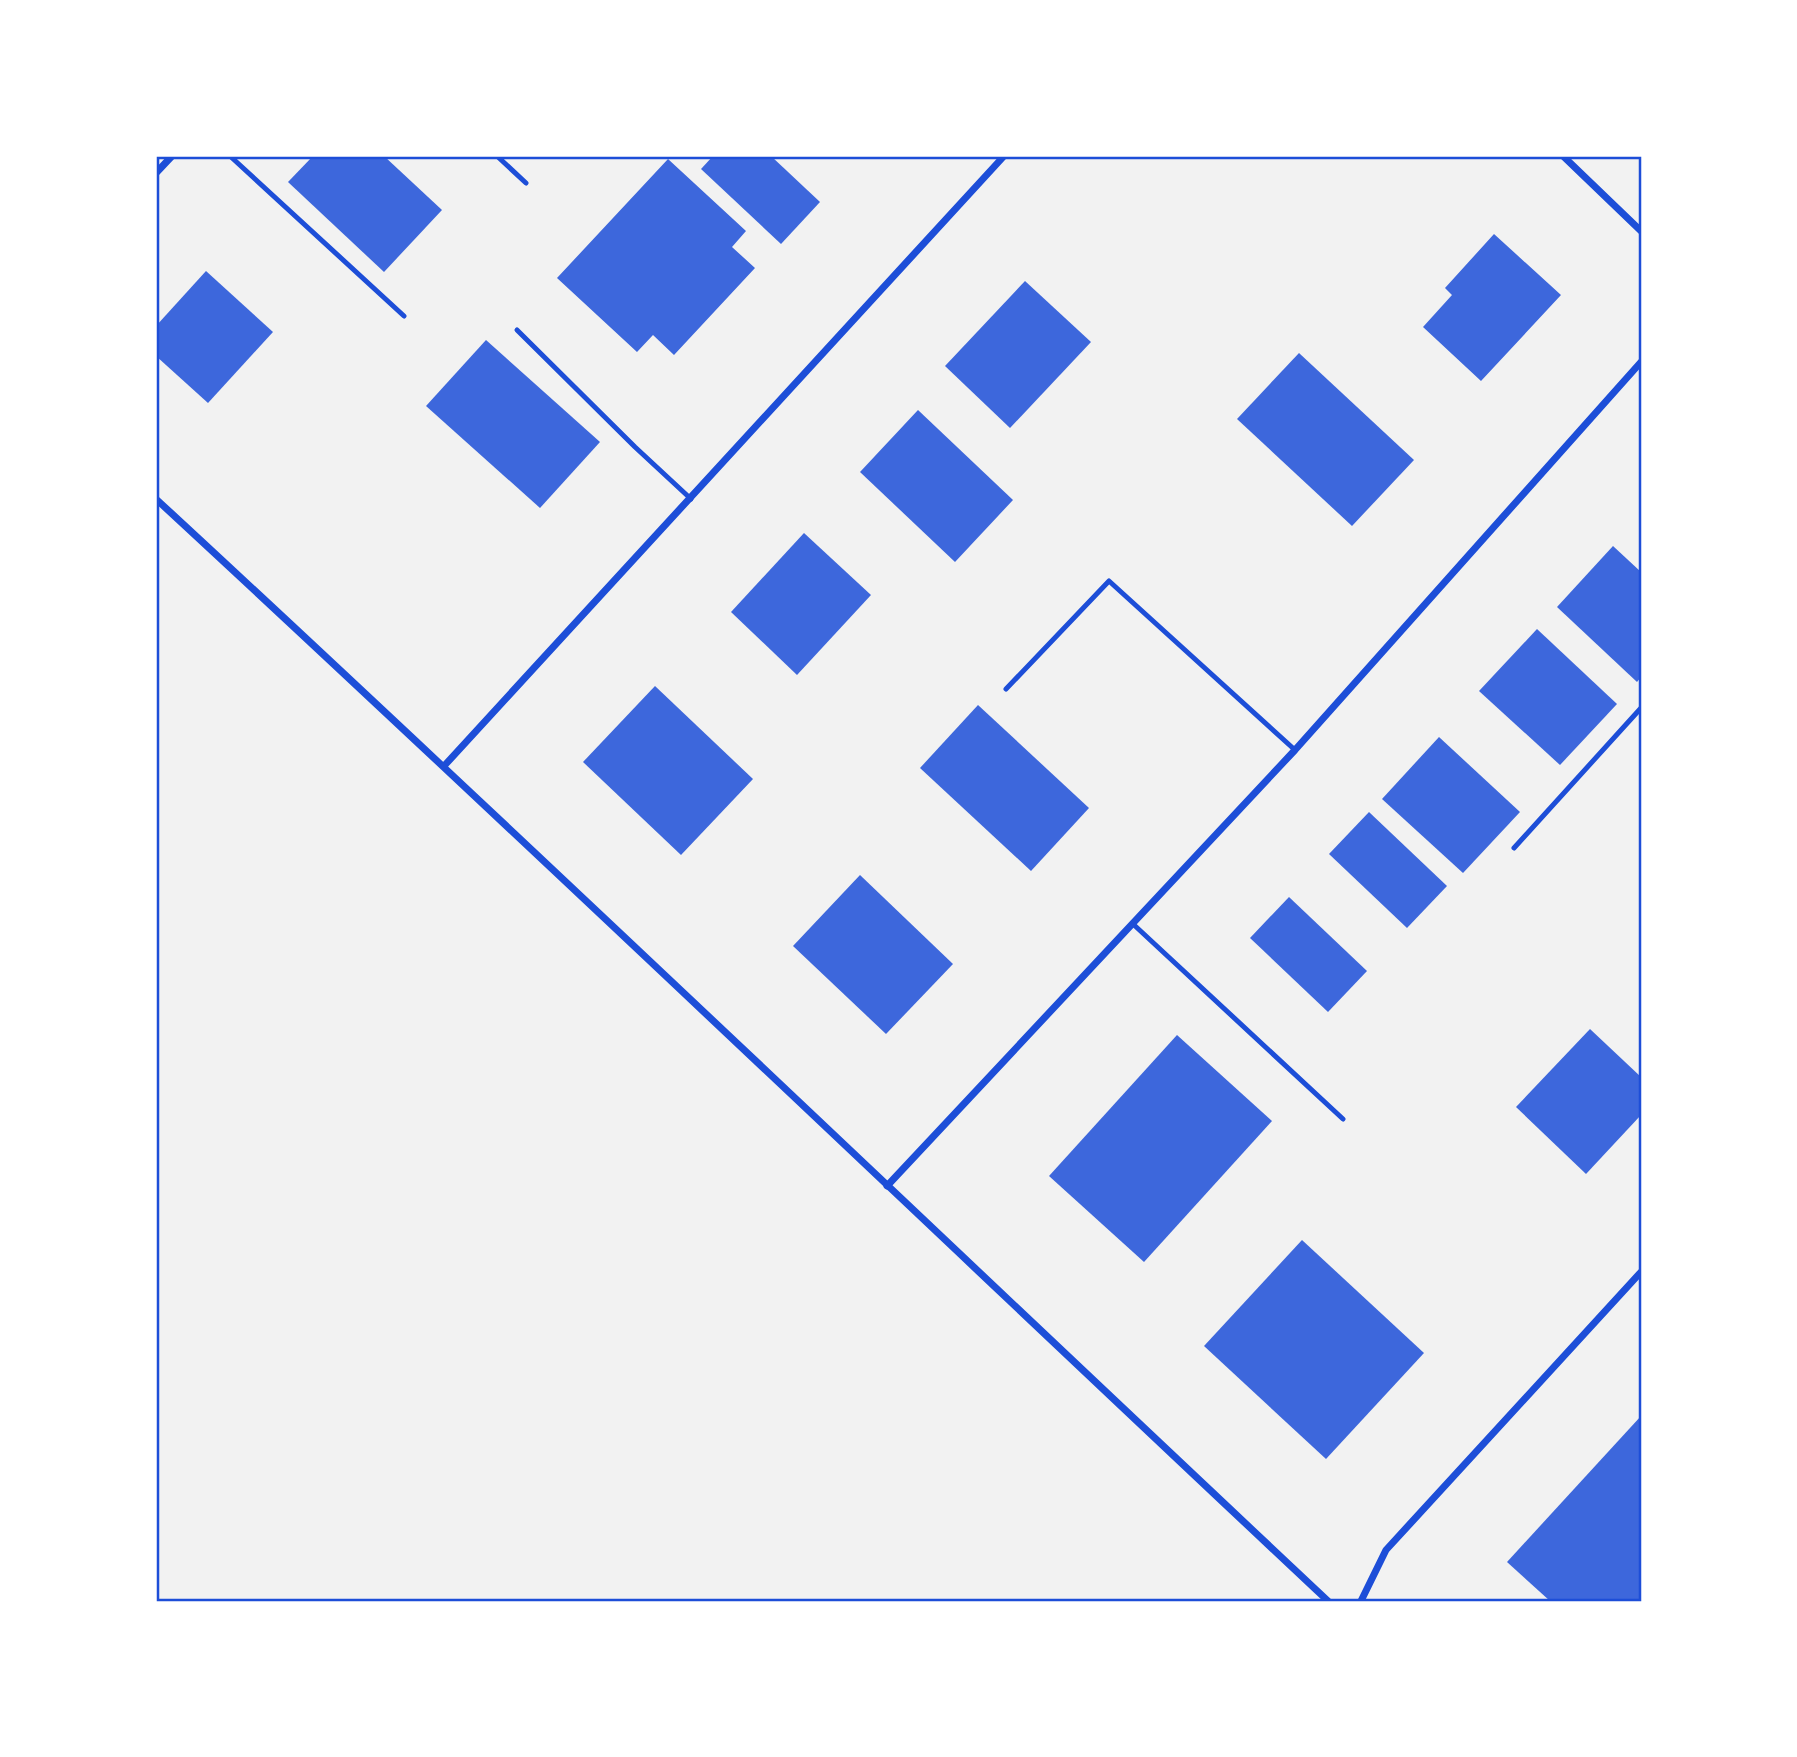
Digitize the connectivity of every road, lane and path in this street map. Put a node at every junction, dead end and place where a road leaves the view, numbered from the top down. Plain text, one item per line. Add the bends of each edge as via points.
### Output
1 (172, 156) edge
2 (230, 156) edge
3 (497, 156) edge
4 (1004, 156) edge
5 (1563, 156) edge
6 (156, 173) edge
7 (526, 183) dead end
8 (1641, 231) edge
9 (404, 316) dead end
10 (517, 330) dead end
11 (1641, 362) edge
12 (156, 499) edge
13 (691, 499) junction
14 (1006, 690) dead end
15 (1641, 708) edge
16 (1295, 750) junction
17 (444, 766) junction
18 (1514, 848) dead end
19 (1133, 924) junction
20 (1343, 1119) dead end
21 (887, 1186) junction
22 (1641, 1272) edge
23 (1328, 1601) edge
24 (1361, 1601) edge

1 - 6 street
2 - 9 lane
3 - 7 lane
4 - 13 street
5 - 8 street
10 - 13 lane
11 - 16 street
12 - 17 street
13 - 17 street
14 - 16 lane via 1109,580
15 - 18 lane
16 - 19 street
17 - 21 street
19 - 20 lane
19 - 21 street
21 - 23 street
22 - 24 street via 1386,1550

